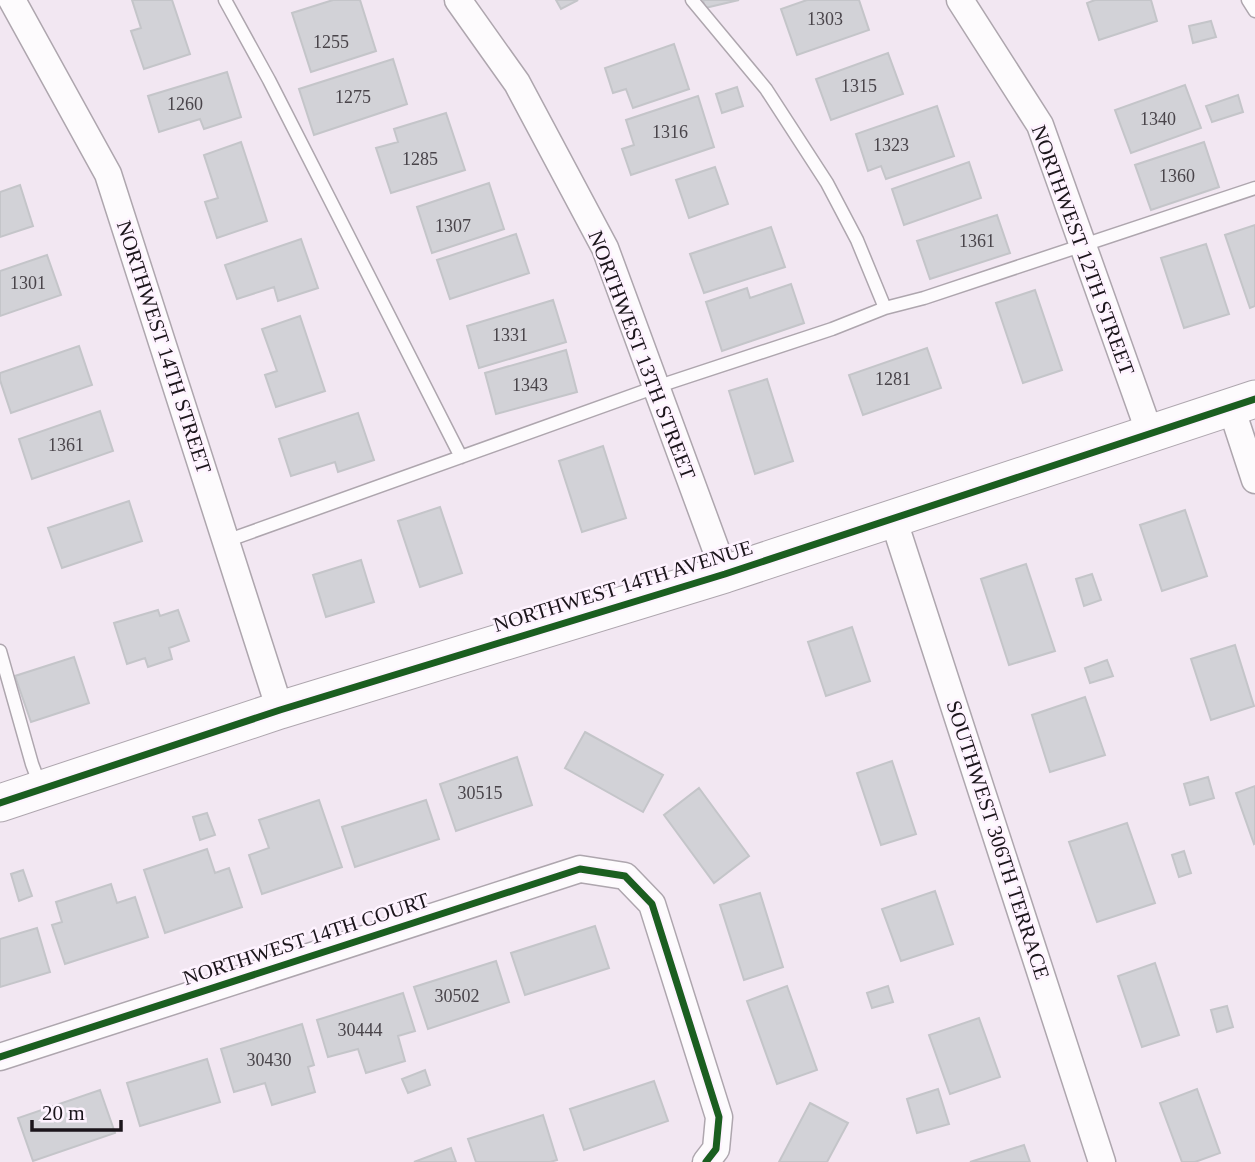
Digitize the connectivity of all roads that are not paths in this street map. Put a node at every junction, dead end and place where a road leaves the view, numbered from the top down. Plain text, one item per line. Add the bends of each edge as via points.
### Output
1 (12, 0) edge
2 (225, 0) edge
3 (458, 0) edge
4 (692, 0) edge
5 (960, 0) edge
6 (1248, 0) edge
7 (1255, 11) edge
8 (1255, 188) edge
9 (1083, 246) junction
10 (885, 308) junction
11 (656, 387) junction
12 (1243, 403) edge
13 (1150, 434) junction
14 (461, 457) junction
15 (1255, 480) edge
16 (894, 518) junction
17 (226, 541) junction
18 (725, 573) junction
19 (0, 651) edge
20 (280, 710) junction
21 (41, 789) junction
22 (0, 803) edge
23 (0, 1057) edge
24 (710, 1155) edge
25 (1102, 1162) edge

1 - 17 street, NORTHWEST 14TH STREET via 108,174
2 - 14 lane
3 - 11 street, NORTHWEST 13TH STREET via 517,83 606,248
4 - 10 lane via 766,89 827,183
5 - 9 street, NORTHWEST 12TH STREET via 1040,125
6 - 7 lane
8 - 9 lane
9 - 10 lane
9 - 13 street, NORTHWEST 12TH STREET
10 - 11 lane
11 - 14 lane
11 - 18 street, NORTHWEST 13TH STREET
12 - 13 street, NORTHWEST 14TH AVENUE
12 - 15 street
13 - 16 street, NORTHWEST 14TH AVENUE
14 - 17 lane
16 - 18 street, NORTHWEST 14TH AVENUE
16 - 25 street, SOUTHWEST 306TH TERRACE
17 - 20 street, NORTHWEST 14TH STREET
18 - 20 street, NORTHWEST 14TH AVENUE
19 - 21 lane
20 - 21 street, NORTHWEST 14TH AVENUE
21 - 22 street, NORTHWEST 14TH AVENUE
23 - 24 street, NORTHWEST 14TH COURT via 580,869 625,876 652,904 719,1117

